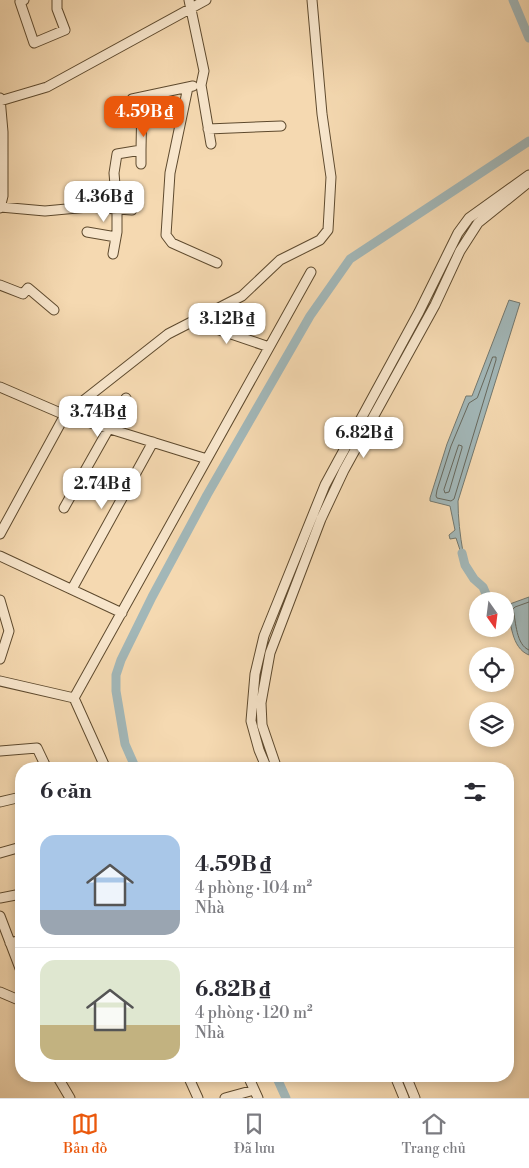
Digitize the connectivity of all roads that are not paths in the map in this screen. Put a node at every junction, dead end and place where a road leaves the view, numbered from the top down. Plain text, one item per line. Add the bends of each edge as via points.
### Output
1 (24, 0) edge
2 (57, 0) edge
3 (206, 0) edge
4 (312, 0) edge
5 (190, 4) edge
6 (200, 85) junction
7 (188, 87) junction
8 (142, 97) junction
9 (132, 99) dead end
10 (1, 100) edge
11 (281, 126) dead end
12 (208, 129) junction
13 (211, 144) dead end
14 (141, 150) junction
15 (141, 164) dead end
16 (529, 175) edge
17 (529, 182) edge
18 (2, 196) edge
19 (0, 207) edge
20 (117, 209) junction
21 (132, 210) dead end
22 (87, 232) dead end
23 (116, 237) junction
24 (113, 254) dead end
25 (217, 263) dead end
26 (311, 272) dead end
27 (0, 285) edge
28 (229, 303) junction
29 (54, 310) dead end
30 (193, 321) junction
31 (216, 329) junction
32 (403, 342) junction
33 (412, 346) junction
34 (269, 347) junction
35 (0, 387) edge
36 (126, 398) dead end
37 (65, 415) junction
38 (109, 429) junction
39 (153, 442) junction
40 (207, 459) junction
41 (64, 508) dead end
42 (309, 522) junction
43 (319, 526) junction
44 (0, 534) edge
45 (0, 556) edge
46 (72, 589) junction
47 (0, 600) edge
48 (122, 612) junction
49 (0, 659) edge
50 (0, 680) edge
51 (74, 698) junction
52 (0, 751) edge
53 (44, 762) edge
54 (103, 762) edge
55 (264, 762) edge
56 (275, 762) edge
57 (15, 798) edge
58 (0, 802) edge
59 (15, 848) edge
60 (0, 852) edge
61 (15, 895) edge
62 (0, 898) edge
63 (0, 916) edge
64 (15, 942) edge
65 (10, 943) junction
66 (15, 956) edge
67 (0, 992) edge
68 (15, 998) edge
69 (61, 1082) edge
70 (191, 1082) edge
71 (251, 1082) edge
72 (397, 1082) edge
73 (408, 1082) edge
74 (256, 1094) edge
75 (70, 1098) edge
76 (198, 1098) edge
77 (225, 1098) edge
78 (404, 1098) edge
79 (415, 1098) edge

1 - 2 street via 20,2 34,44 65,30
3 - 5 street
4 - 28 street via 331,177 328,230 320,240 280,260 242,296
5 - 6 street via 204,71
5 - 10 street via 47,87
6 - 7 street
6 - 12 street
7 - 8 street
7 - 25 street via 170,173 166,235 172,243
8 - 9 street
8 - 14 street
10 - 18 street
11 - 12 street
12 - 13 street
14 - 15 street
14 - 20 street via 117,154 114,173
16 - 32 street via 469,218 458,233
17 - 33 street via 478,223 460,251
18 - 19 street
19 - 20 street via 45,211 88,207
20 - 21 street
20 - 23 street
22 - 23 street
23 - 24 street
26 - 34 street
27 - 29 street via 23,294 28,288
28 - 30 street
28 - 31 street
30 - 31 street
30 - 37 street via 168,334
31 - 34 street
32 - 33 street
32 - 42 street via 325,485
33 - 43 street via 344,470
34 - 40 street
35 - 37 street
36 - 38 street
37 - 38 street
37 - 44 street
38 - 39 street
38 - 41 street
39 - 40 street
39 - 46 street
40 - 48 street
42 - 43 street
42 - 55 street via 264,636 255,674 251,721
43 - 56 street via 270,653 261,703 262,725
45 - 46 street
46 - 48 street
47 - 49 street via 9,631
48 - 51 street
50 - 51 street
51 - 54 street
52 - 53 street via 37,748
57 - 58 street
59 - 60 street
61 - 62 street
63 - 65 street
64 - 65 street
65 - 66 street
67 - 68 street
69 - 75 street
70 - 76 street
71 - 74 street
72 - 78 street
73 - 79 street
74 - 77 street

